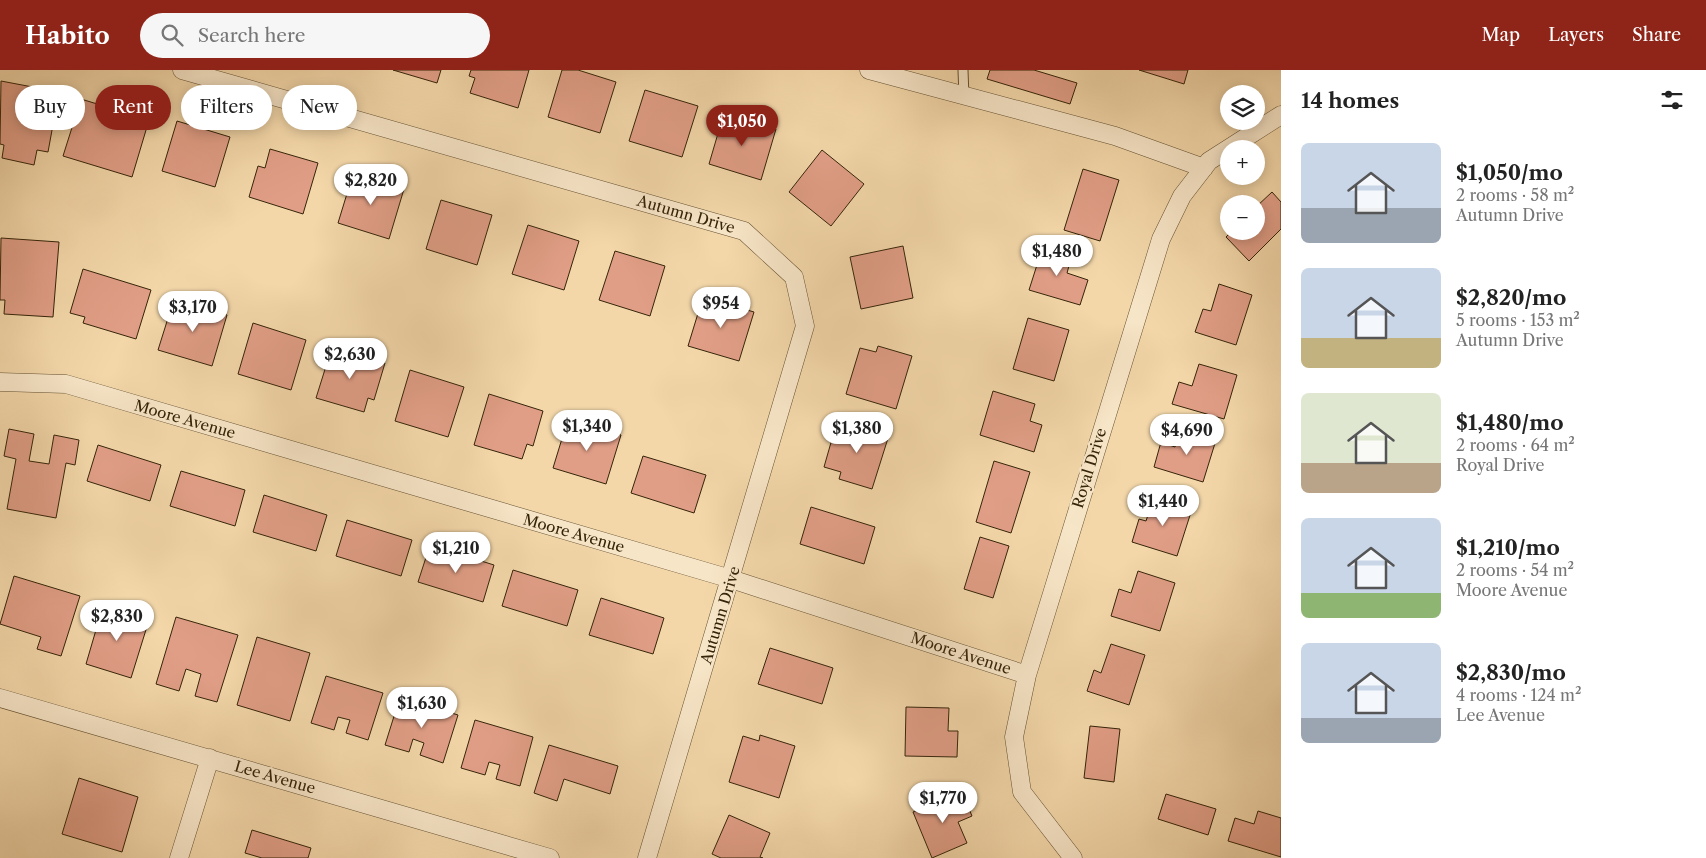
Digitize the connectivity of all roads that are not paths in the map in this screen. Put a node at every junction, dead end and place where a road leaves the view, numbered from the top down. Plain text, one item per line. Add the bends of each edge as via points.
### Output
1 (182, 70) edge
2 (869, 70) edge
3 (963, 70) edge
4 (964, 97) junction
5 (1281, 115) edge
6 (1204, 168) junction
7 (0, 382) edge
8 (731, 579) junction
9 (1027, 675) junction
10 (0, 698) edge
11 (210, 758) junction
12 (179, 858) edge
13 (550, 858) edge
14 (647, 858) edge
15 (1073, 858) edge

1 - 8 street, Autumn Drive via 744,231 794,277 805,326
2 - 4 street
3 - 4 lane
4 - 6 street via 1115,136
5 - 6 street, Royal Drive via 1209,161
6 - 9 street, Royal Drive via 1182,196 1161,239
7 - 8 street, Moore Avenue via 66,384
8 - 9 street, Moore Avenue
8 - 14 street, Autumn Drive
9 - 15 street, Royal Drive via 1014,738 1022,792
10 - 11 street, Lee Avenue
11 - 12 street
11 - 13 street, Lee Avenue

